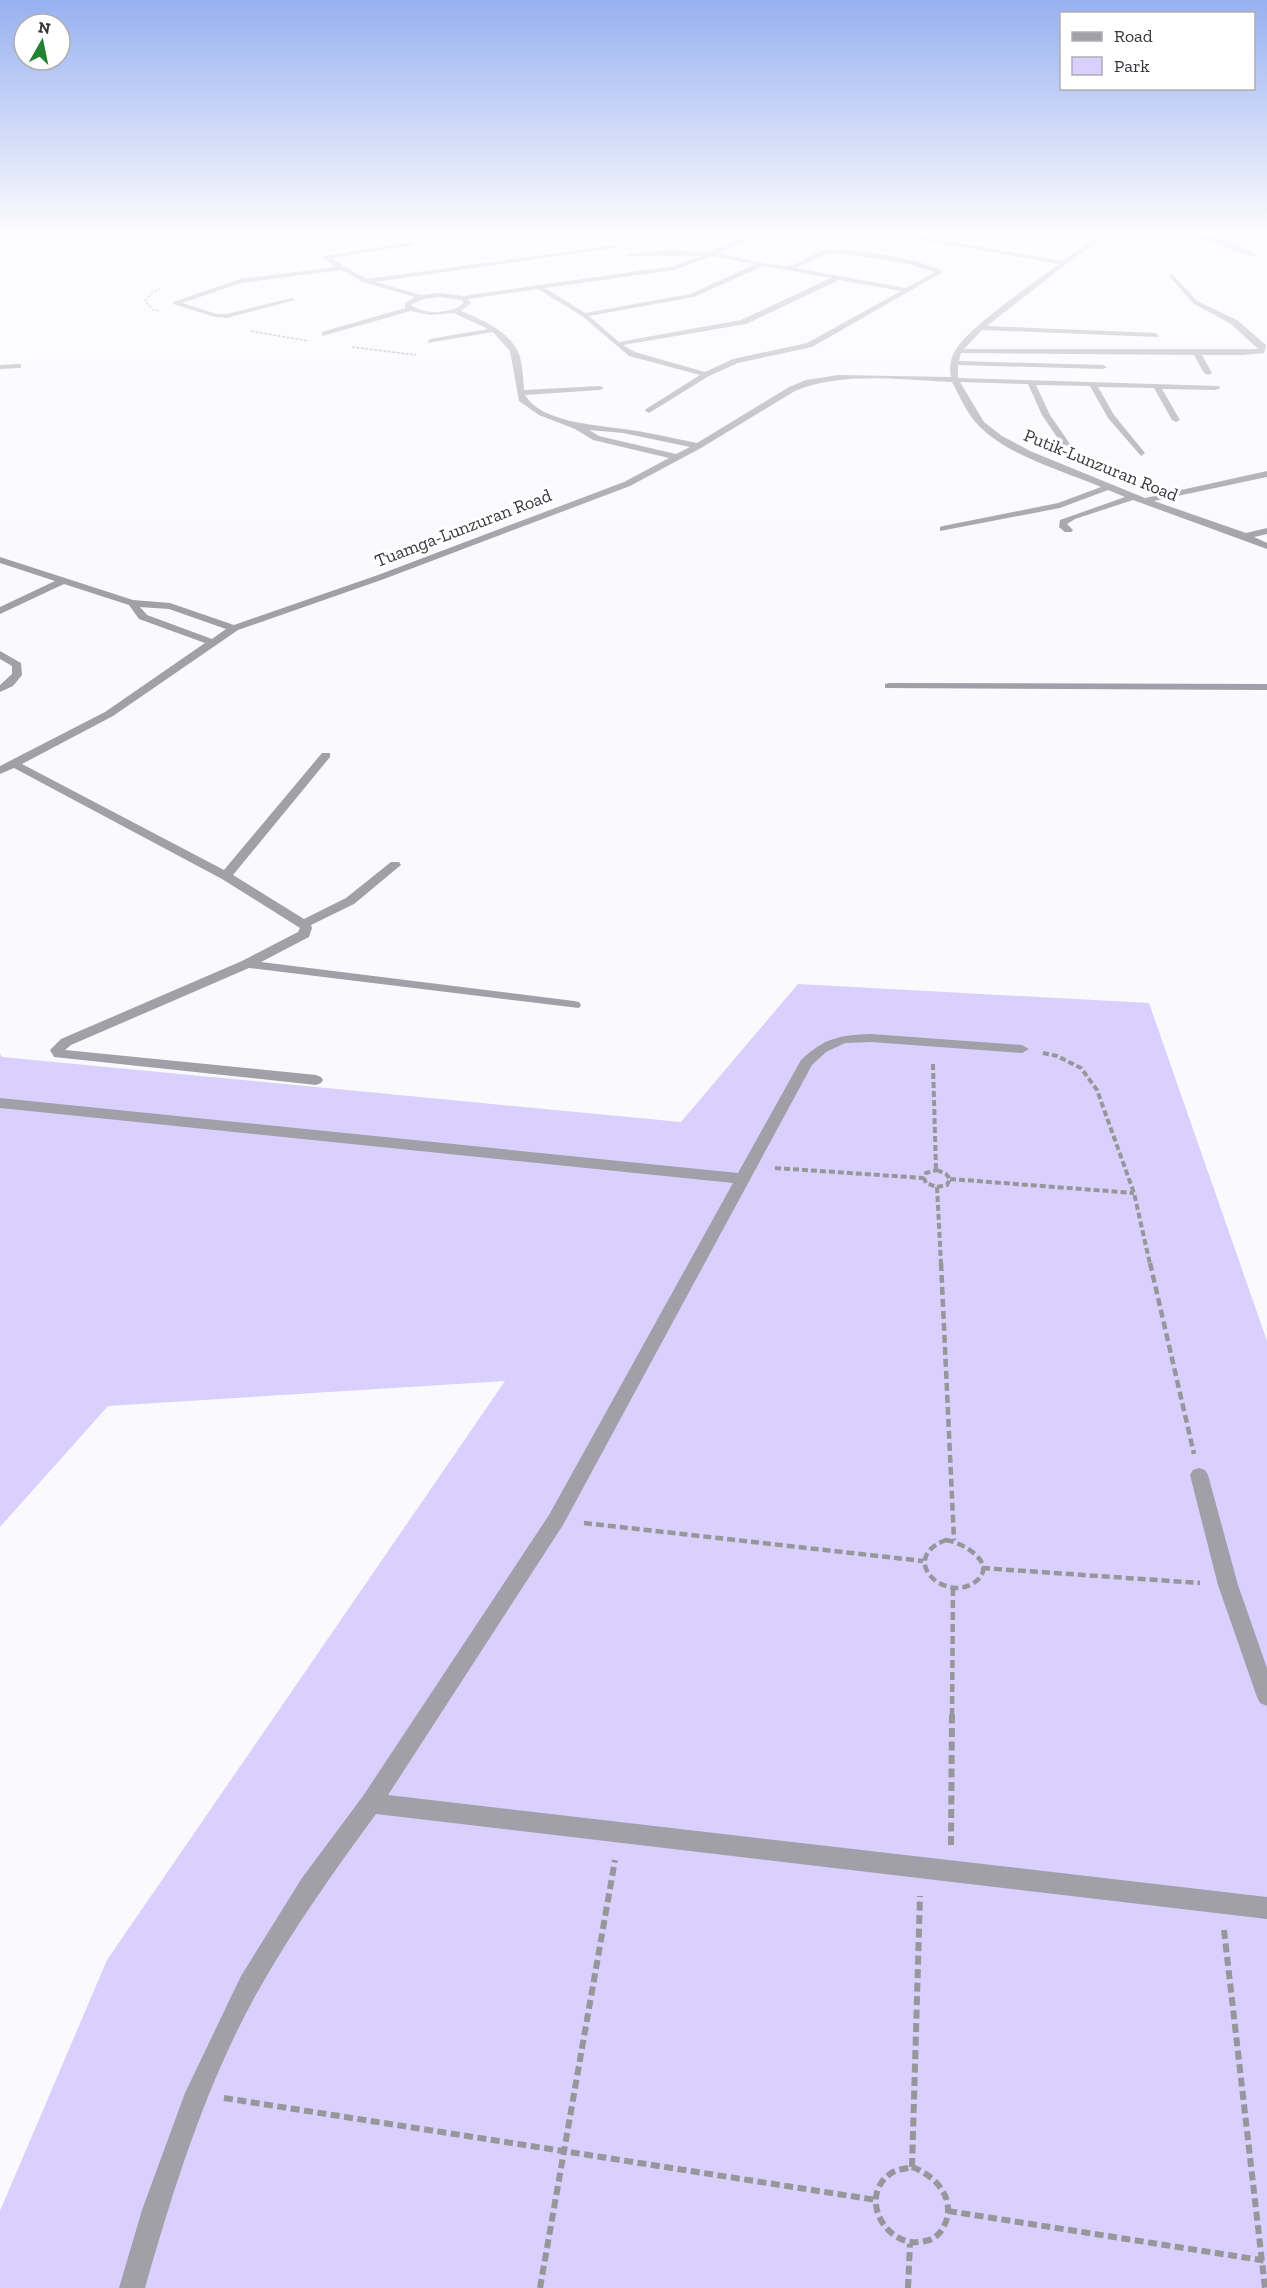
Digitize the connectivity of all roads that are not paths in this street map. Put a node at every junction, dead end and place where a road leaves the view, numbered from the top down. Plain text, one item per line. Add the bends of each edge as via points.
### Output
1 (437, 340) edge
2 (503, 340) edge
3 (612, 340) edge
4 (641, 340) edge
5 (818, 340) edge
6 (969, 340) edge
7 (1255, 340) edge
8 (430, 341) dead end
9 (617, 344) junction
10 (958, 351) junction
11 (1197, 353) junction
12 (954, 363) junction
13 (18, 366) dead end
14 (0, 367) edge
15 (1103, 367) dead end
16 (1208, 373) dead end
17 (706, 374) junction
18 (955, 381) junction
19 (1032, 384) junction
20 (1093, 385) junction
21 (1157, 386) junction
22 (600, 388) dead end
23 (1216, 388) dead end
24 (520, 393) junction
25 (649, 411) dead end
26 (1176, 420) dead end
27 (578, 427) junction
28 (659, 438) junction
29 (1066, 444) dead end
30 (698, 446) junction
31 (641, 449) junction
32 (1141, 453) dead end
33 (676, 457) junction
34 (1267, 474) edge
35 (1108, 487) junction
36 (1133, 497) junction
37 (1144, 501) junction
38 (943, 529) dead end
39 (1068, 530) dead end
40 (1267, 531) edge
41 (1245, 536) junction
42 (1267, 546) edge
43 (0, 560) edge
44 (63, 581) junction
45 (132, 603) junction
46 (0, 611) edge
47 (234, 628) junction
48 (212, 642) junction
49 (0, 654) edge
50 (888, 686) dead end
51 (1267, 687) edge
52 (0, 689) edge
53 (326, 754) dead end
54 (14, 764) junction
55 (0, 771) edge
56 (395, 865) dead end
57 (226, 876) junction
58 (304, 924) junction
59 (247, 964) junction
60 (574, 1005) dead end
61 (1022, 1049) road end
62 (316, 1080) dead end
63 (0, 1103) edge
64 (747, 1173) junction
65 (1199, 1475) road end
66 (1267, 1697) edge
67 (371, 1803) junction
68 (1267, 1908) edge
69 (132, 2288) edge

1 - 8 street
2 - 24 street via 514,351
3 - 9 street
4 - 9 street
5 - 17 street via 736,361
6 - 10 street, Putik-Lunzuran Road
7 - 11 street via 1263,347 1261,351
9 - 17 street via 650,361
10 - 11 street
10 - 12 street, Putik-Lunzuran Road
11 - 16 street
12 - 15 street
12 - 18 street, Putik-Lunzuran Road
13 - 14 street
17 - 25 street
18 - 19 street, Tuamga-Lunzuran Road
18 - 30 street, Tuamga-Lunzuran Road via 838,377 809,382
18 - 35 street, Putik-Lunzuran Road via 981,424 999,438
19 - 20 street, Tuamga-Lunzuran Road
19 - 29 street via 1046,415
20 - 21 street, Tuamga-Lunzuran Road
20 - 32 street via 1111,416
21 - 23 street, Tuamga-Lunzuran Road
21 - 26 street
22 - 24 street
24 - 27 street via 522,399 542,413
27 - 28 street via 623,430
27 - 31 street via 596,438
28 - 30 street
28 - 31 street
30 - 33 street, Tuamga-Lunzuran Road
31 - 33 street
33 - 47 street, Tuamga-Lunzuran Road via 627,484
34 - 37 street
35 - 36 street, Putik-Lunzuran Road
35 - 38 street via 1060,505
36 - 37 street, Putik-Lunzuran Road
36 - 39 street via 1072,517 1062,525
37 - 41 street, Putik-Lunzuran Road
40 - 41 street
41 - 42 street, Putik-Lunzuran Road
43 - 44 street
44 - 45 street
44 - 46 street
45 - 47 street via 170,606
45 - 48 street via 142,617
47 - 48 street, Tuamga-Lunzuran Road
48 - 54 street, Tuamga-Lunzuran Road via 109,714
49 - 52 street via 17,665 17,675
50 - 51 street
53 - 57 street
54 - 55 street, Tuamga-Lunzuran Road
54 - 57 street
56 - 58 street via 350,901
57 - 58 street
58 - 59 street via 304,934
59 - 60 street
59 - 62 street via 66,1042 57,1050 65,1055
61 - 64 street via 842,1039 821,1049 806,1063
63 - 64 street
64 - 67 street via 556,1520
65 - 66 street via 1228,1585
67 - 68 street
67 - 69 street via 310,1886 249,1984 197,2093

